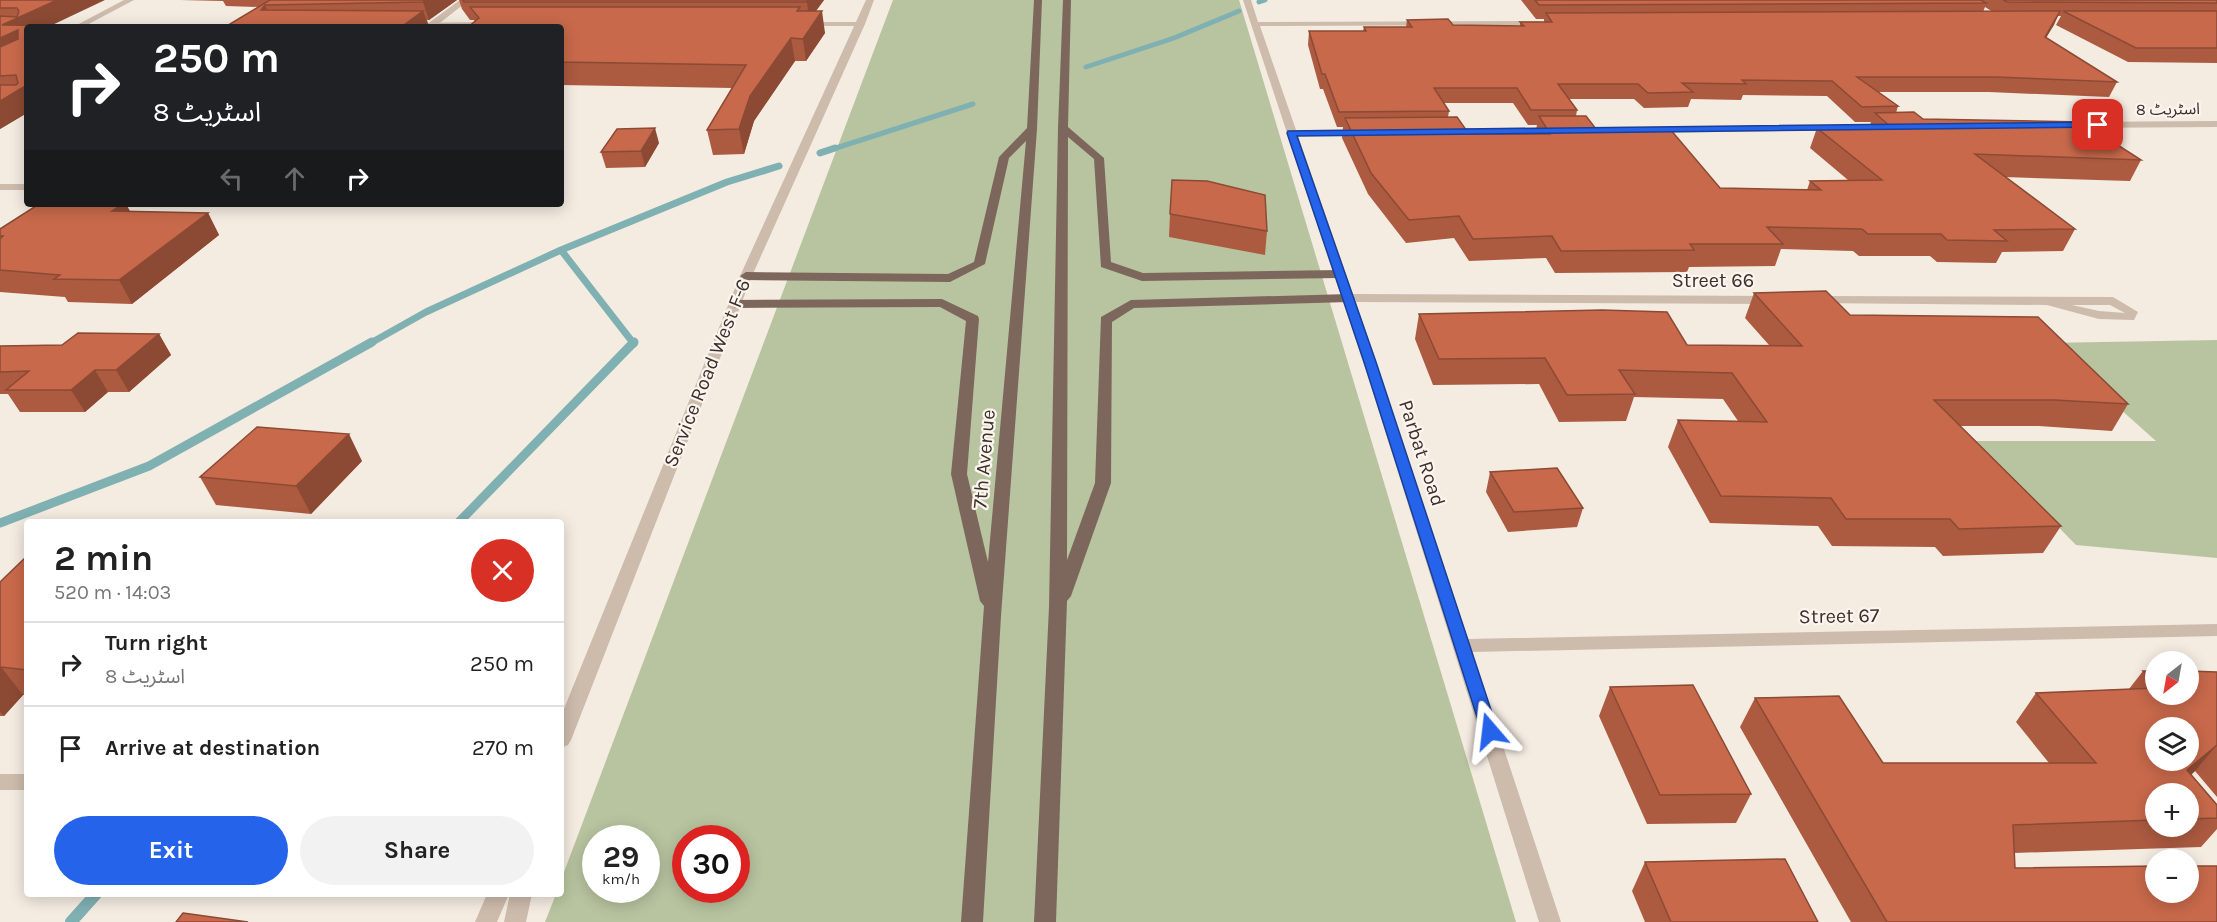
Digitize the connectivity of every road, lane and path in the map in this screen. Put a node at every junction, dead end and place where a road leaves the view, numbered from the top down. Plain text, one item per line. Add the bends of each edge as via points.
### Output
1 (130, 0) edge
2 (465, 0) edge
3 (881, 0) edge
4 (1038, 0) edge
5 (1067, 0) edge
6 (1247, 0) edge
7 (866, 12) edge
8 (1555, 23) edge
9 (83, 24) edge
10 (433, 24) joint
11 (504, 24) edge
12 (790, 24) edge
13 (1255, 24) junction
14 (2217, 124) edge
15 (2051, 125) edge
16 (1063, 128) junction
17 (1849, 128) edge
18 (1032, 129) junction
19 (1564, 130) edge
20 (1635, 130) edge
21 (1374, 132) edge
22 (1434, 132) edge
23 (1291, 133) junction
24 (24, 187) edge
25 (0, 188) edge
26 (1340, 274) junction
27 (746, 276) junction
28 (1349, 298) junction
29 (1779, 300) edge
30 (1802, 300) edge
31 (2052, 302) dead end
32 (735, 304) junction
33 (1058, 607) junction
34 (992, 616) junction
35 (2217, 630) edge
36 (1463, 646) junction
37 (564, 732) edge
38 (0, 782) edge
39 (24, 782) edge
40 (497, 897) edge
41 (520, 897) edge
42 (486, 922) edge
43 (515, 922) edge
44 (972, 922) edge
45 (1045, 922) edge
46 (1550, 922) edge

1 - 9 street
2 - 10 street
3 - 7 street, Service Road West F-6
4 - 18 main road, 7th Avenue
5 - 16 main road
6 - 13 street, Parbat Road
7 - 12 street
7 - 27 street, Service Road West F-6
8 - 13 street
10 - 11 street
13 - 23 street, Parbat Road
14 - 15 street, اسٹریٹ 8
16 - 26 main road via 1099,158 1105,264 1142,277
16 - 33 main road
17 - 20 street
18 - 27 main road via 1004,157 979,264 950,278
18 - 34 main road, 7th Avenue
19 - 22 street
21 - 23 street
23 - 26 street, Parbat Road
24 - 25 street
26 - 28 street, Parbat Road
27 - 32 street, Service Road West F-6
28 - 29 street, Street 66
28 - 33 main road via 1131,304 1106,320 1103,483
28 - 36 street, Parbat Road
30 - 31 street via 2113,301 2132,312 2129,317 2114,317
32 - 34 main road via 942,303 973,319 959,474
32 - 37 street, Service Road West F-6
33 - 45 main road
34 - 44 main road, 7th Avenue
35 - 36 street, Street 67
36 - 46 street, Parbat Road
38 - 39 street
40 - 42 street
41 - 43 street

